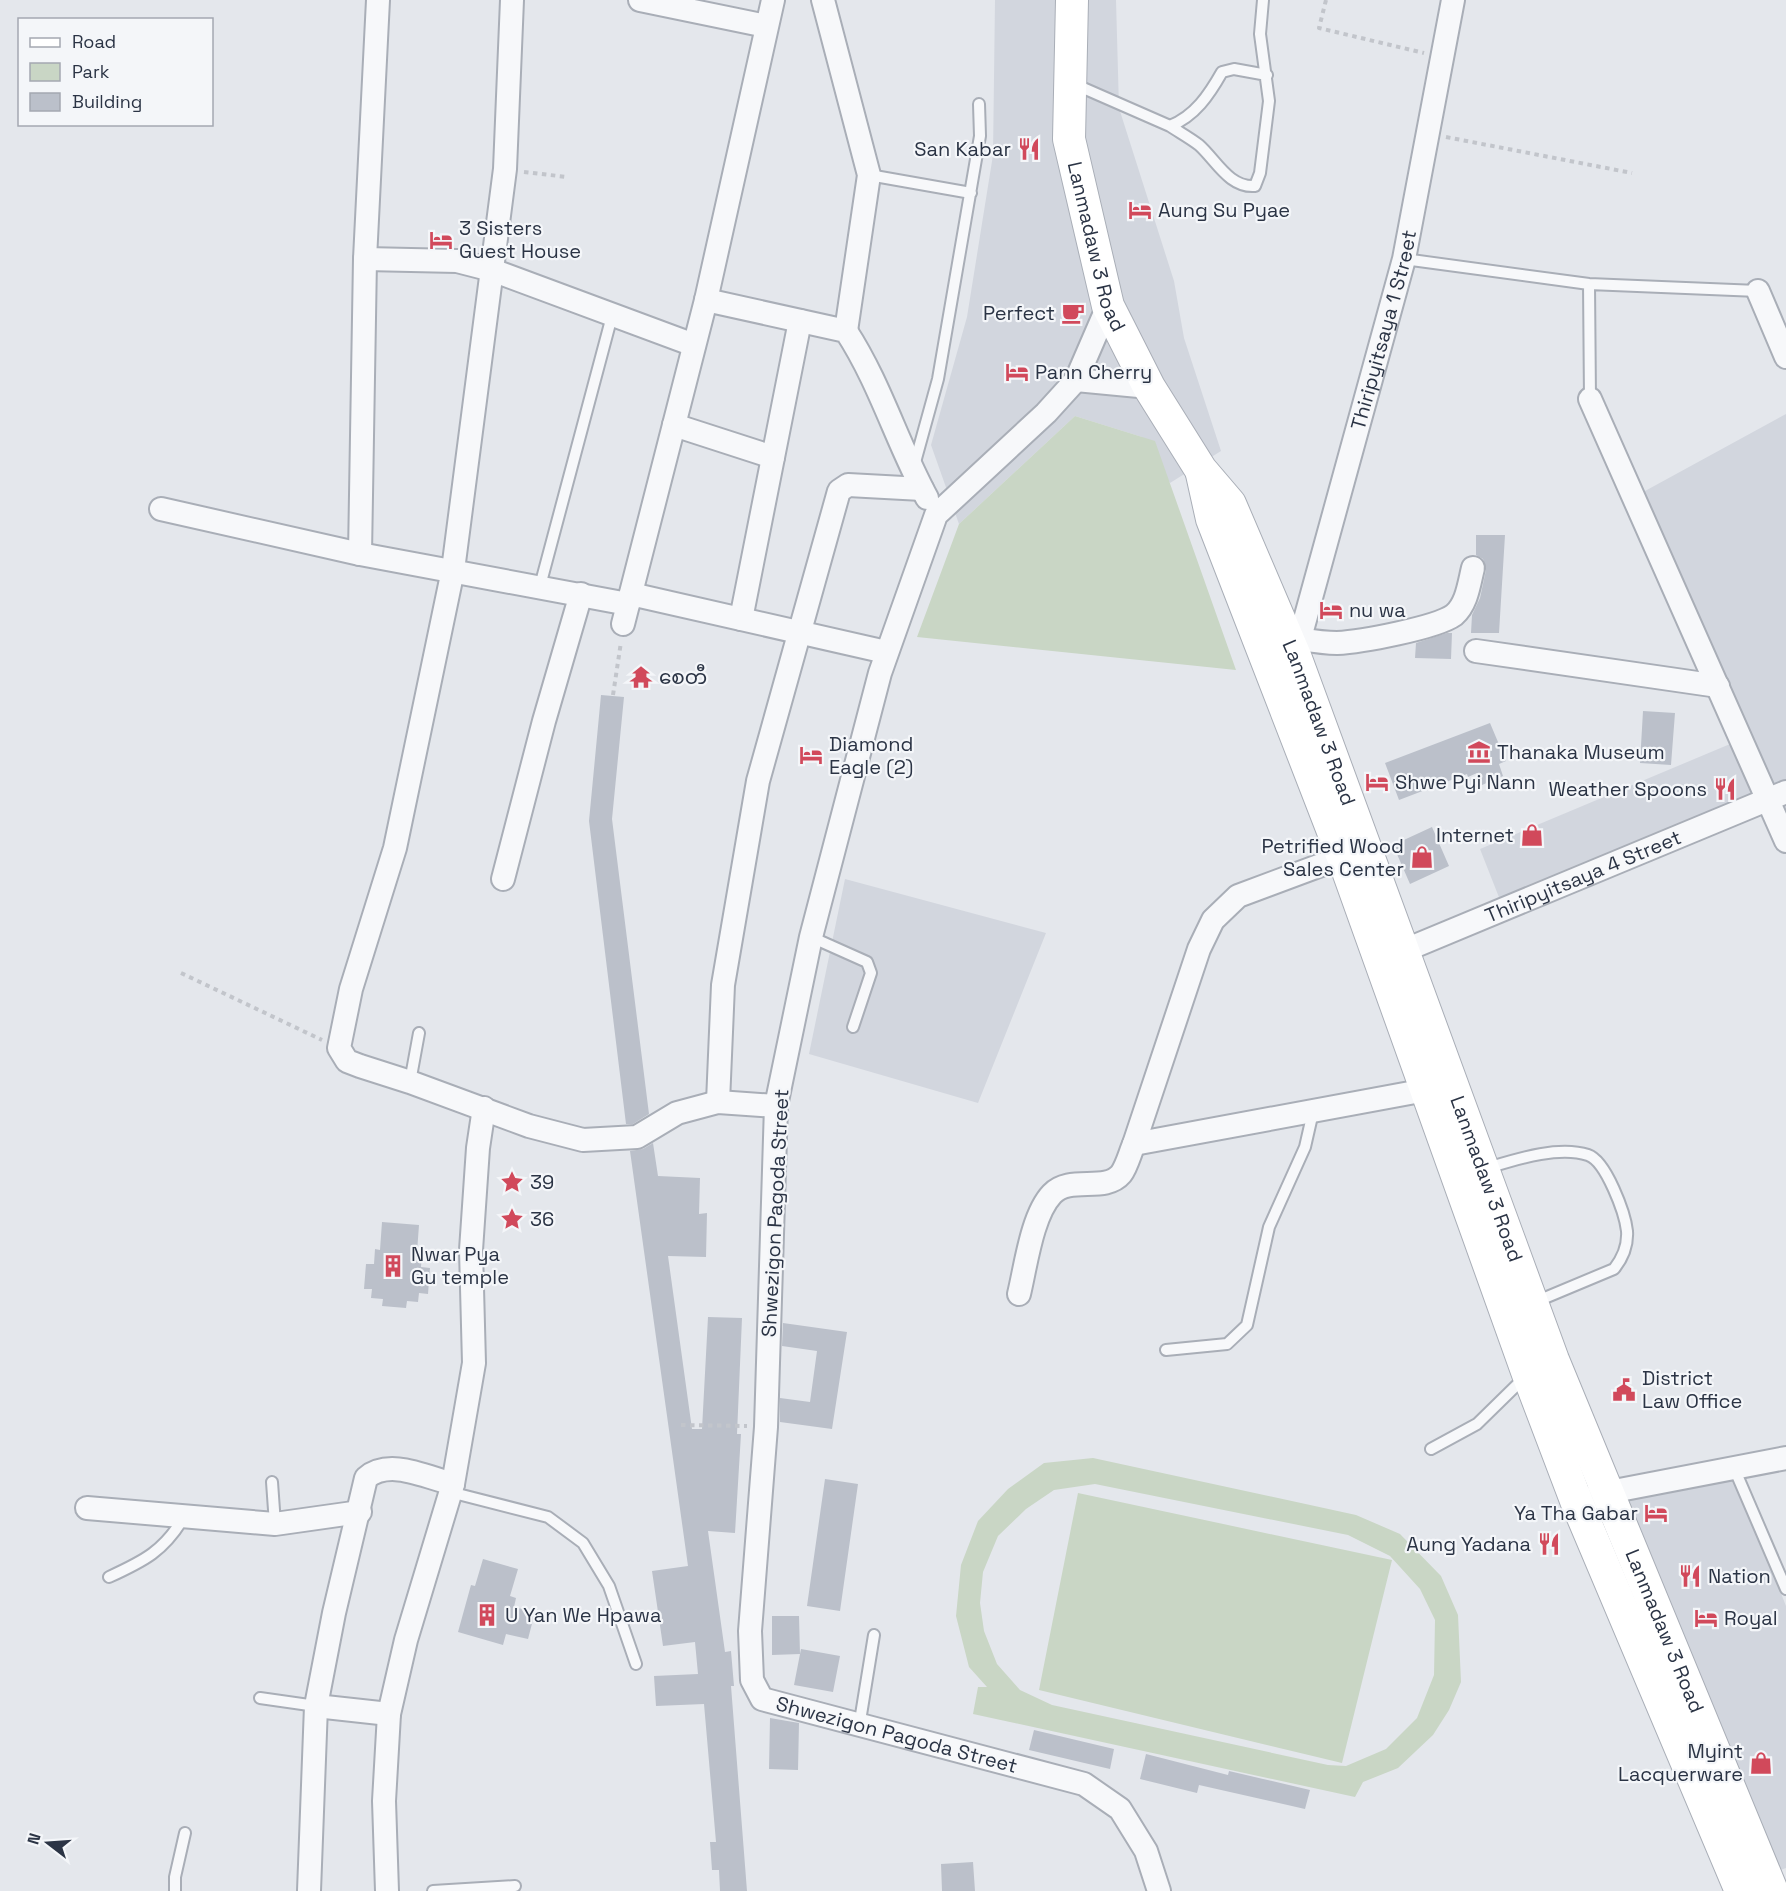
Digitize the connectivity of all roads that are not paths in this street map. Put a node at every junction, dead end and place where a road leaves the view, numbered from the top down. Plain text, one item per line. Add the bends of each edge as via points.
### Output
1 (378, 0) edge
2 (512, 0) edge
3 (640, 0) edge
4 (773, 0) edge
5 (823, 0) edge
6 (1072, 0) edge
7 (1263, 0) edge
8 (1453, 0) edge
9 (665, 2) edge
10 (766, 26) junction
11 (1267, 75) junction
12 (1071, 83) junction
13 (979, 104) dead end
14 (1170, 126) junction
15 (868, 175) junction
16 (970, 193) junction
17 (365, 259) junction
18 (1404, 259) junction
19 (492, 270) junction
20 (1589, 284) junction
21 (1758, 291) joint
22 (705, 300) junction
23 (1107, 306) junction
24 (612, 316) junction
25 (800, 321) junction
26 (846, 331) junction
27 (694, 345) junction
28 (1786, 357) edge
29 (1076, 380) junction
30 (1149, 387) junction
31 (1590, 399) joint
32 (674, 425) junction
33 (773, 457) junction
34 (1202, 470) junction
35 (917, 480) junction
36 (161, 509) dead end
37 (936, 515) junction
38 (360, 554) junction
39 (1473, 568) dead end
40 (453, 570) junction
41 (540, 586) junction
42 (581, 594) junction
43 (627, 607) junction
44 (741, 619) junction
45 (799, 632) junction
46 (1297, 648) junction
47 (1476, 651) dead end
48 (886, 652) junction
49 (1718, 686) junction
50 (1777, 796) edge
51 (1786, 841) edge
52 (1355, 852) junction
53 (503, 879) dead end
54 (811, 937) junction
55 (1393, 956) junction
56 (853, 1027) dead end
57 (419, 1033) dead end
58 (410, 1082) junction
59 (1426, 1090) junction
60 (718, 1102) junction
61 (776, 1106) junction
62 (484, 1108) junction
63 (1313, 1112) junction
64 (1134, 1144) junction
65 (1483, 1169) junction
66 (1019, 1294) dead end
67 (1532, 1303) junction
68 (1166, 1350) dead end
69 (1540, 1367) junction
70 (1431, 1449) dead end
71 (1786, 1458) edge
72 (1734, 1468) junction
73 (272, 1482) dead end
74 (451, 1488) junction
75 (1609, 1492) junction
76 (1577, 1503) junction
77 (87, 1508) dead end
78 (360, 1512) junction
79 (184, 1517) junction
80 (275, 1524) junction
81 (109, 1577) dead end
82 (1786, 1589) edge
83 (874, 1635) dead end
84 (636, 1664) dead end
85 (260, 1698) dead end
86 (316, 1706) junction
87 (389, 1714) junction
88 (859, 1727) junction
89 (185, 1833) dead end
90 (515, 1887) dead end
91 (1767, 1888) edge
92 (175, 1891) edge
93 (309, 1891) edge
94 (387, 1891) edge
95 (433, 1891) edge
96 (1159, 1891) edge

1 - 17 street
2 - 19 street via 505,169
3 - 9 street
4 - 10 street
5 - 15 street
6 - 12 main road, Lanmadaw 3 Road
7 - 11 lane via 1260,34
8 - 18 street, Thiripyitsaya 1 Street
9 - 10 street
10 - 22 street
11 - 14 lane via 1234,69 1222,72 1186,120
11 - 14 lane via 1269,101 1255,186 1245,187 1233,181 1198,145
12 - 14 lane
12 - 23 main road, Lanmadaw 3 Road via 1069,139
13 - 16 lane via 980,136
15 - 16 lane
15 - 26 street
16 - 35 lane
17 - 19 street via 457,261
17 - 38 street
18 - 20 lane
18 - 46 street, Thiripyitsaya 1 Street
19 - 24 street
19 - 40 street
20 - 21 lane
20 - 31 lane
21 - 28 street
22 - 25 street
22 - 27 street
23 - 29 street, Shwezigon Pagoda Street
23 - 30 main road, Lanmadaw 3 Road
24 - 27 street
24 - 41 lane
25 - 26 street
25 - 33 street
26 - 35 street via 865,360
27 - 32 street
29 - 30 street
29 - 37 street, Shwezigon Pagoda Street
30 - 34 main road, Lanmadaw 3 Road
31 - 49 street
32 - 33 street
32 - 43 street
33 - 44 street
34 - 46 main road, Lanmadaw 3 Road via 1230,504
34 - 52 main road, Lanmadaw 3 Road via 1212,519
35 - 37 street
35 - 45 street via 848,486 839,491
36 - 38 street
37 - 48 street, Shwezigon Pagoda Street
38 - 40 street
39 - 46 street via 1465,599 1452,616 1418,628
40 - 41 street
40 - 58 street via 395,848 351,989 339,1048 347,1061
41 - 42 street
42 - 43 street
42 - 53 street
43 - 44 street
44 - 45 street
45 - 48 street
45 - 60 street via 758,781 723,985
46 - 52 main road, Lanmadaw 3 Road
47 - 49 street
48 - 54 street, Shwezigon Pagoda Street
49 - 50 street
50 - 51 street
50 - 55 street, Thiripyitsaya 4 Street
52 - 55 main road, Lanmadaw 3 Road
52 - 64 street via 1238,896 1213,920 1199,949
54 - 56 lane via 867,962 871,973
54 - 61 street, Shwezigon Pagoda Street
55 - 59 main road, Lanmadaw 3 Road
55 - 65 main road, Lanmadaw 3 Road
57 - 58 lane
58 - 62 street
59 - 63 street
59 - 69 main road, Lanmadaw 3 Road
60 - 61 street
60 - 62 street via 677,1113 637,1137 583,1140 529,1126
61 - 88 street, Shwezigon Pagoda Street via 766,1427 750,1631 752,1680 762,1699
62 - 74 street via 471,1250 474,1363
63 - 64 street
63 - 68 lane via 1305,1147 1269,1227 1247,1325 1227,1344
64 - 66 street via 1121,1174 1110,1182 1073,1184 1055,1191 1045,1203
65 - 67 main road, Lanmadaw 3 Road
65 - 67 lane via 1543,1152 1588,1155 1600,1164 1614,1190 1627,1232 1622,1259 1614,1269
67 - 69 main road, Lanmadaw 3 Road
69 - 70 lane via 1477,1424
69 - 75 main road, Lanmadaw 3 Road
69 - 76 main road, Lanmadaw 3 Road
71 - 72 street
72 - 75 street
72 - 82 lane
73 - 80 lane
74 - 78 street via 388,1467 366,1478
74 - 84 lane via 548,1517 583,1543 609,1586
74 - 87 street via 406,1640
75 - 76 street
75 - 91 main road, Lanmadaw 3 Road
76 - 91 main road, Lanmadaw 3 Road
77 - 79 street
78 - 80 street
78 - 86 street via 334,1613
79 - 80 street
79 - 81 lane via 151,1557
83 - 88 lane
85 - 86 lane
86 - 87 street
86 - 93 street
87 - 94 street via 384,1801
88 - 96 street, Shwezigon Pagoda Street via 1084,1784 1120,1809 1146,1851
89 - 92 lane
90 - 95 lane

